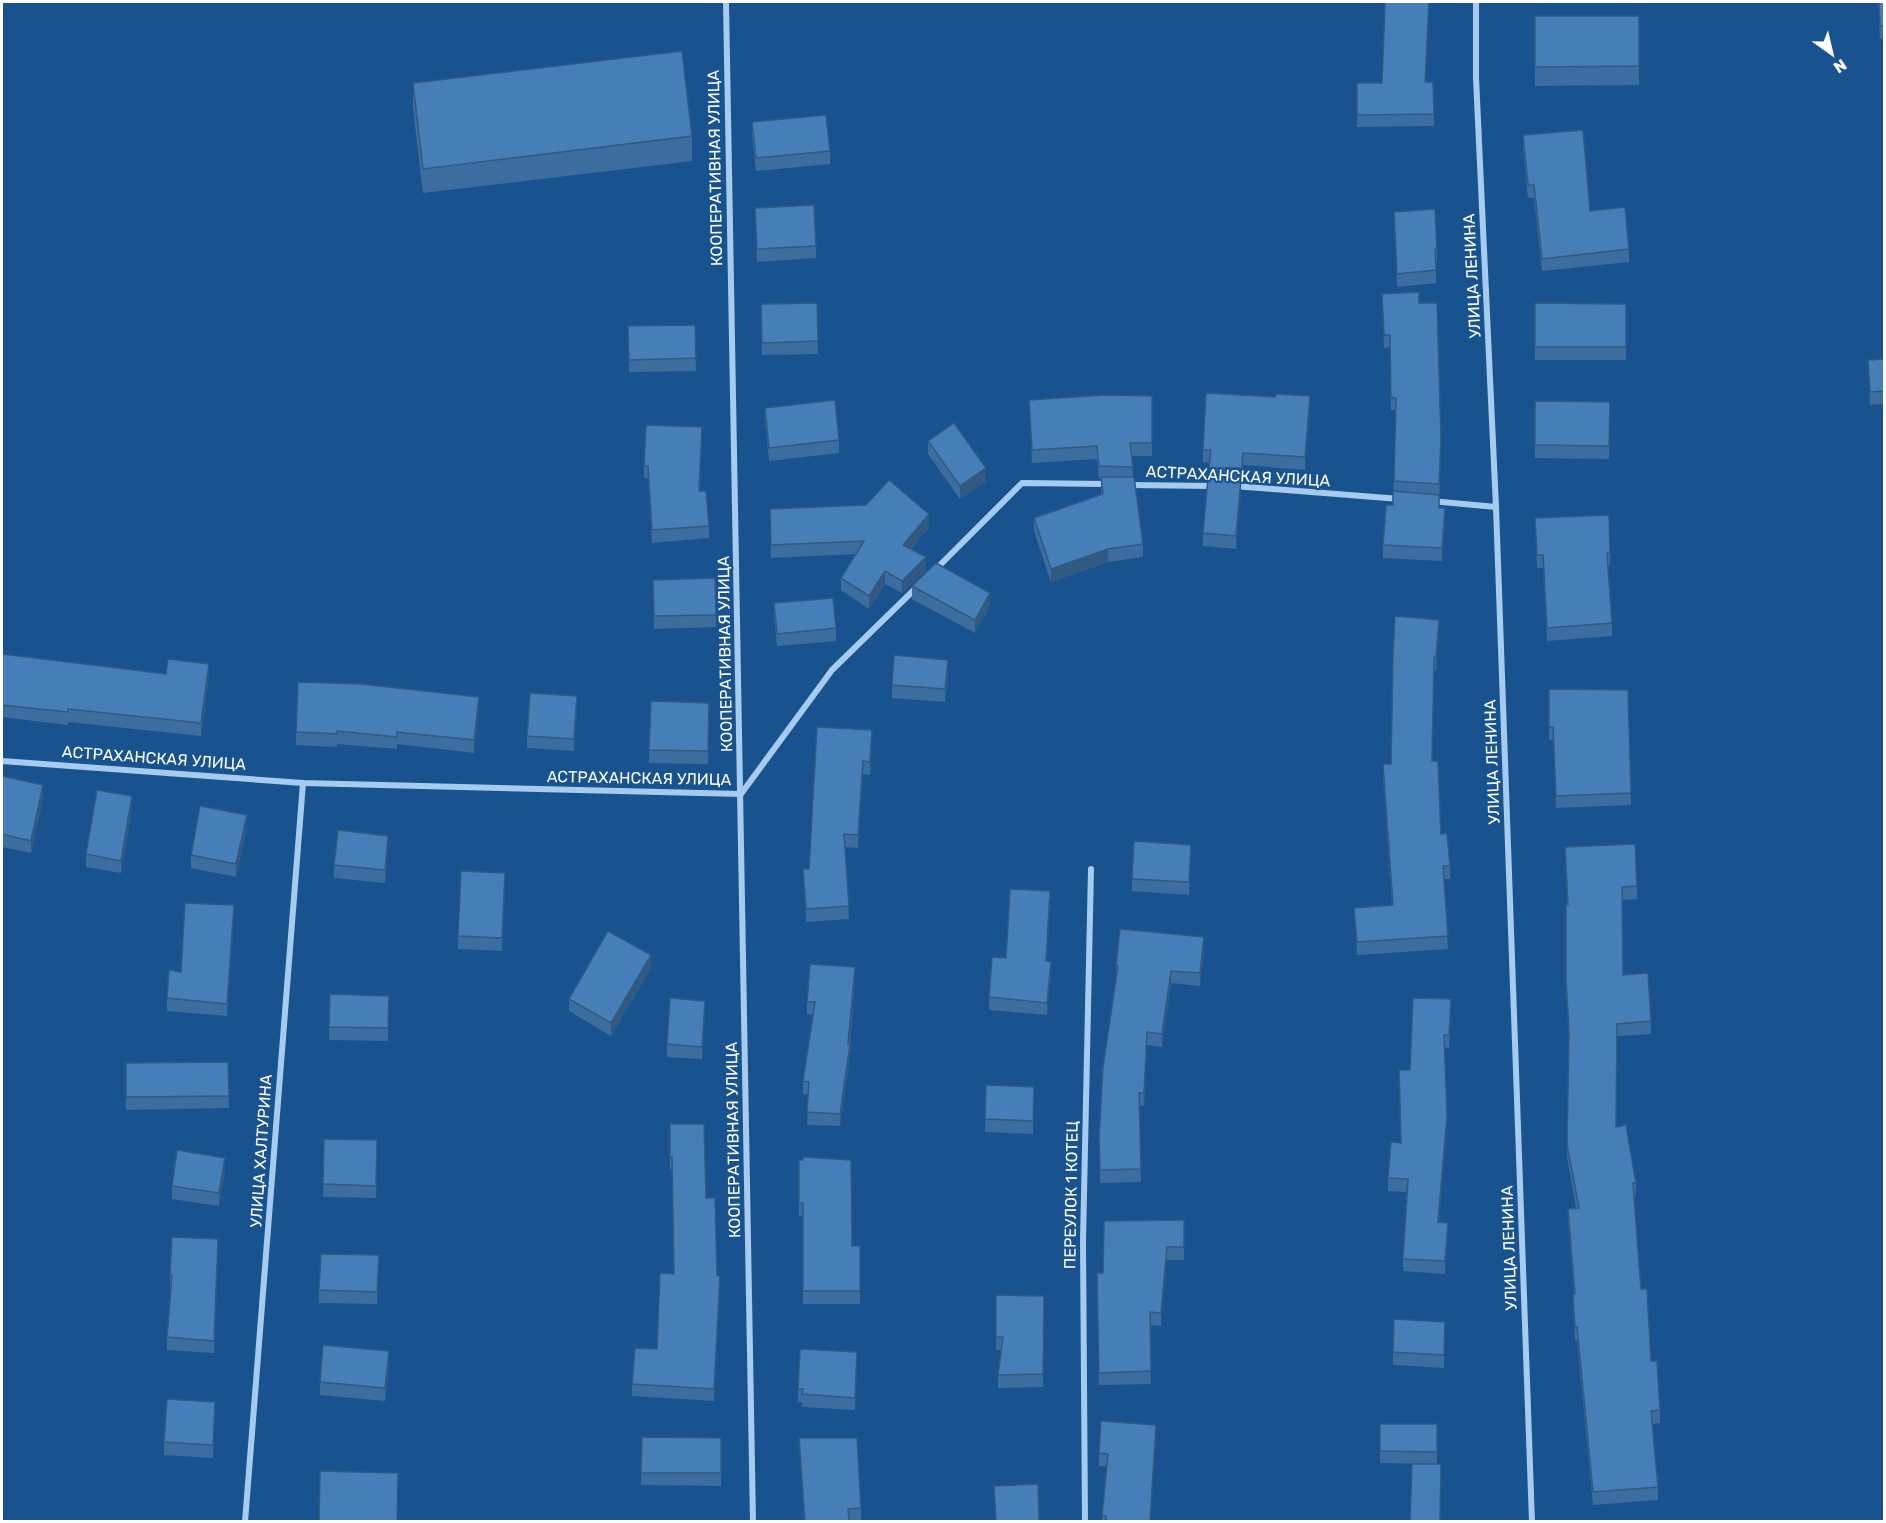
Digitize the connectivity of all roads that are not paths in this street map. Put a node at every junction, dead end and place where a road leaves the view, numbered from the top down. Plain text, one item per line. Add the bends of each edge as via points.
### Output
1 (726, 2) edge
2 (1476, 2) edge
3 (1114, 484) edge
4 (1126, 485) edge
5 (1217, 486) edge
6 (1229, 486) edge
7 (1403, 499) edge
8 (1426, 501) edge
9 (1496, 507) junction
10 (932, 573) edge
11 (923, 581) edge
12 (2, 761) edge
13 (303, 783) junction
14 (741, 794) junction
15 (1091, 869) dead end
16 (245, 1521) edge
17 (753, 1521) edge
18 (1085, 1521) edge
19 (1532, 1521) edge

1 - 14 street, КООПЕРАТИВНАЯ УЛИЦА
2 - 9 street, УЛИЦА ЛЕНИНА via 1476,78
3 - 10 street via 1022,483
4 - 5 street, АСТРАХАНСКАЯ УЛИЦА
6 - 7 street, АСТРАХАНСКАЯ УЛИЦА
8 - 9 street
9 - 19 street, УЛИЦА ЛЕНИНА
11 - 14 street, АСТРАХАНСКАЯ УЛИЦА via 832,670
12 - 13 street, АСТРАХАНСКАЯ УЛИЦА
13 - 14 street, АСТРАХАНСКАЯ УЛИЦА
13 - 16 street, УЛИЦА ХАЛТУРИНА
14 - 17 street, КООПЕРАТИВНАЯ УЛИЦА
15 - 18 street, ПЕРЕУЛОК 1 КОТЕЦ via 1083,1241

